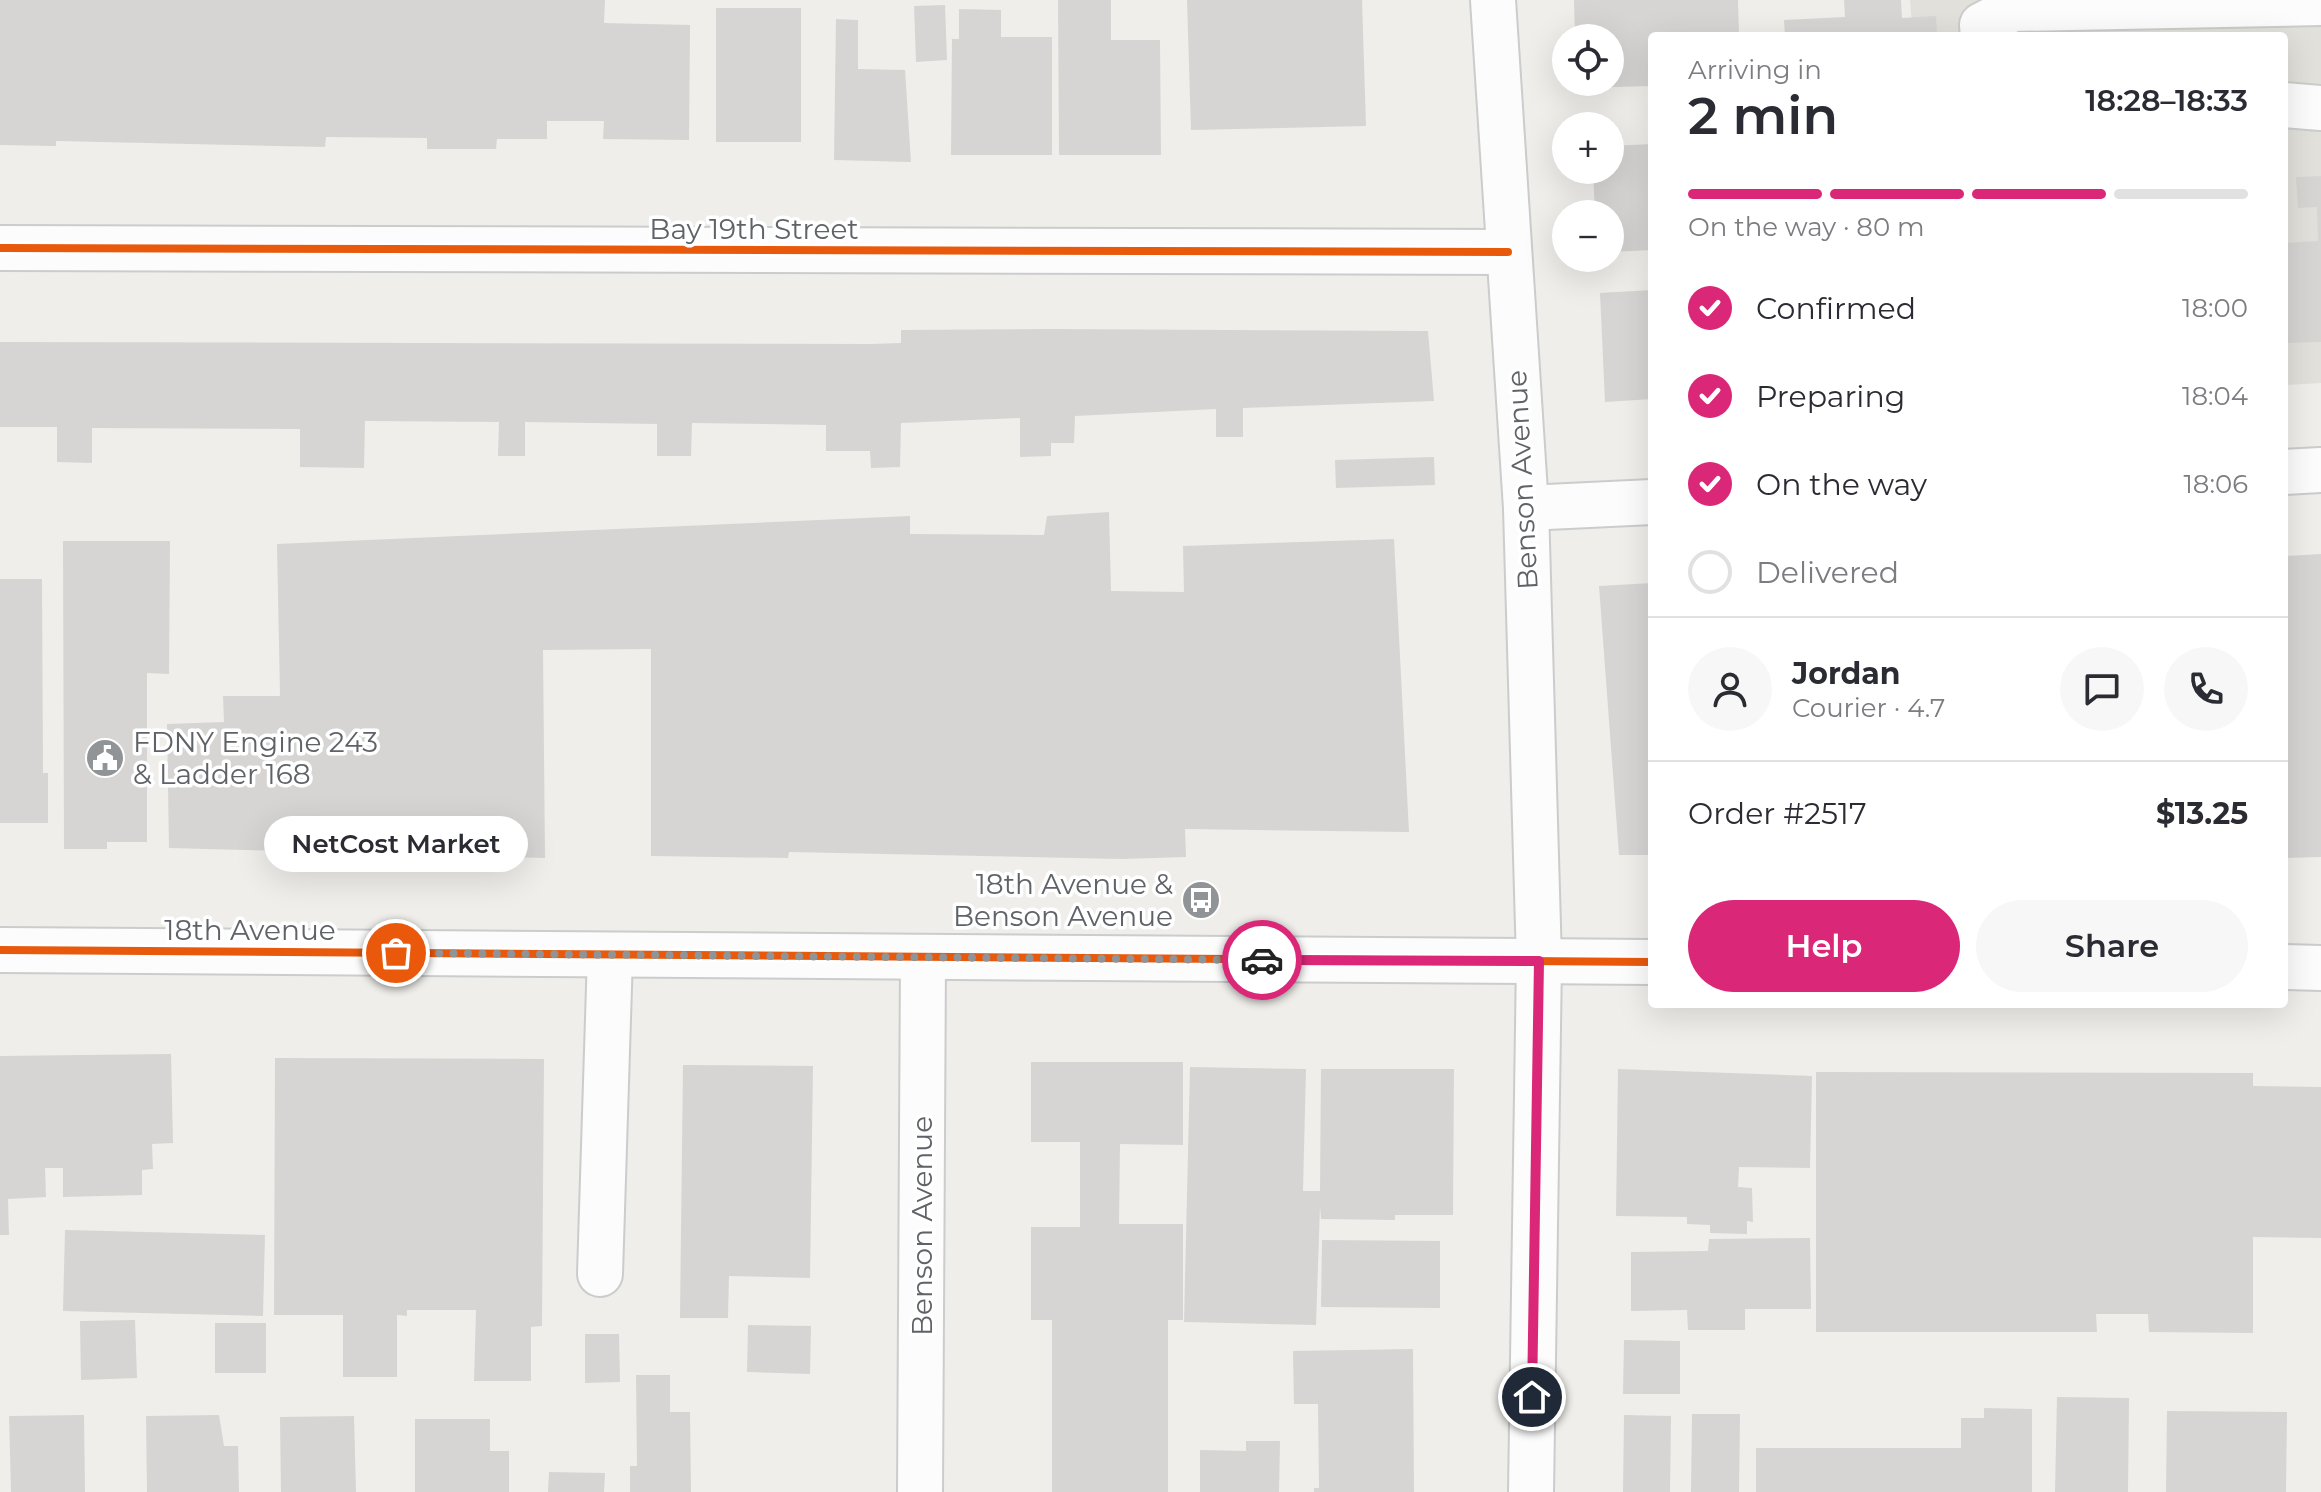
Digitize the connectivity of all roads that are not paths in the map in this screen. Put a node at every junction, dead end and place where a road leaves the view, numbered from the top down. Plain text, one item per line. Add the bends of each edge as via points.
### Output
1 (1493, 0) edge
2 (2321, 3) edge
3 (1983, 32) edge
4 (2288, 105) edge
5 (2321, 108) edge
6 (0, 248) edge
7 (1508, 252) junction
8 (2321, 470) edge
9 (2288, 472) edge
10 (1648, 502) edge
11 (1526, 508) junction
12 (0, 950) edge
13 (610, 955) junction
14 (923, 959) junction
15 (1539, 961) junction
16 (1648, 962) edge
17 (2288, 967) edge
18 (2321, 968) edge
19 (600, 1274) dead end
20 (920, 1492) edge
21 (1531, 1492) edge

1 - 7 street, Benson Avenue
2 - 3 street via 2013,9 1982,25
4 - 5 street
6 - 7 street, Bay 19th Street
7 - 11 street, Benson Avenue
8 - 9 street
10 - 11 street
11 - 15 street, Benson Avenue
12 - 13 street, 18th Avenue
13 - 14 street, 18th Avenue
13 - 19 street
14 - 15 street, 18th Avenue
14 - 20 street, Benson Avenue
15 - 16 street, 18th Avenue
15 - 21 street, Benson Avenue
17 - 18 street

